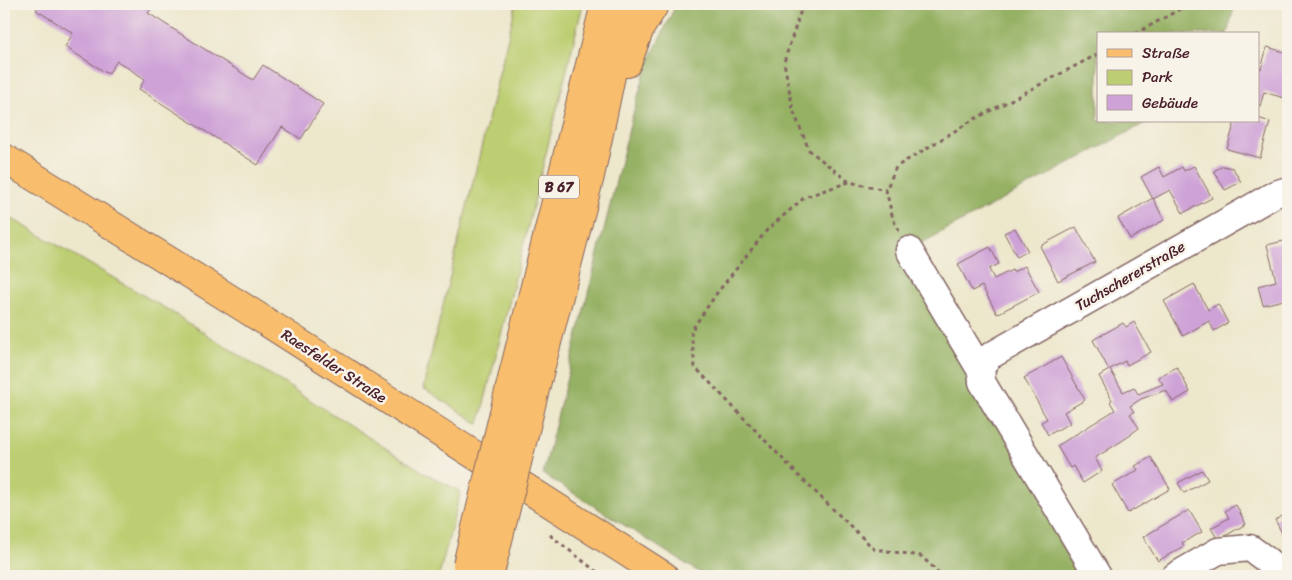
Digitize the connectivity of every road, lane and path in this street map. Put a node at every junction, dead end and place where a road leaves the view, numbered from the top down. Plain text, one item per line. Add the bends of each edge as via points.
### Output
1 (604, 4) edge
2 (626, 4) edge
3 (655, 4) edge
4 (803, 4) edge
5 (1189, 4) edge
6 (1139, 32) edge
7 (1097, 55) edge
8 (4, 158) edge
9 (590, 176) junction
10 (849, 182) junction
11 (886, 190) junction
12 (1288, 190) edge
13 (909, 250) joint
14 (981, 371) junction
15 (526, 374) junction
16 (477, 573) edge
17 (664, 576) edge
18 (942, 576) edge
19 (1098, 576) edge
20 (1175, 576) edge
21 (1276, 576) edge

1 - 15 main road, B 67
2 - 9 main road, B 67
3 - 9 main road via 631,49
4 - 10 path via 784,62 793,110 809,150
5 - 6 path
7 - 11 path via 971,122 896,167
8 - 17 main road, Raesfelder Straße
9 - 15 main road, B 67
10 - 11 path
10 - 18 path via 805,197 767,230 691,331 695,367 874,548 921,556
11 - 13 path via 892,219
12 - 14 street, Tuchschererstraße via 1275,194 990,356 983,362
13 - 14 street
14 - 19 street via 982,382
15 - 16 main road, B 67, bridge
20 - 21 street via 1218,551 1250,548 1268,561

